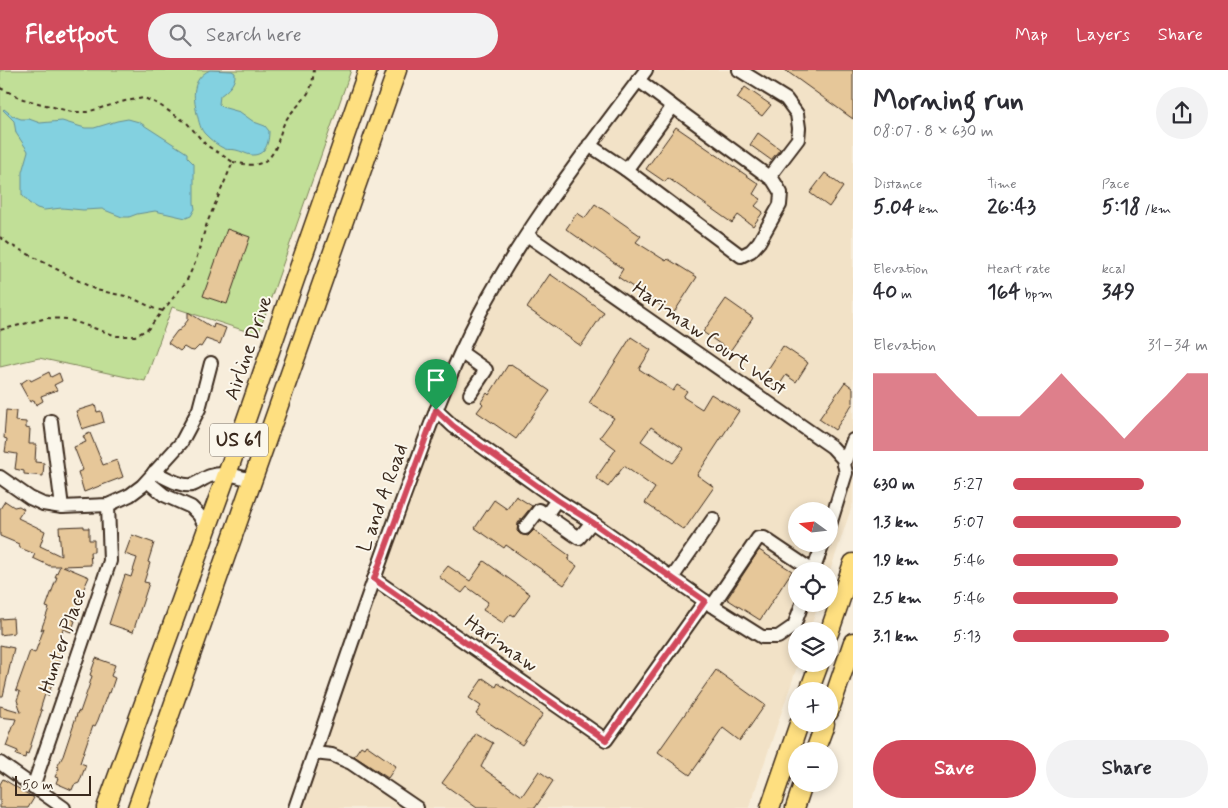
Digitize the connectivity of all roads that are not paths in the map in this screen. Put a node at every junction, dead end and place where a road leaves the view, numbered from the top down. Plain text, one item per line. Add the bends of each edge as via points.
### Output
1 (368, 70) edge
2 (397, 70) edge
3 (739, 70) edge
4 (642, 75) edge
5 (360, 95) junction
6 (386, 102) junction
7 (671, 107) junction
8 (590, 145) junction
9 (626, 169) junction
10 (769, 177) junction
11 (527, 235) junction
12 (286, 304) junction
13 (312, 312) junction
14 (462, 353) junction
15 (212, 364) dead end
16 (470, 394) dead end
17 (436, 410) junction
18 (52, 422) dead end
19 (853, 440) edge
20 (844, 464) junction
21 (227, 473) junction
22 (151, 476) junction
23 (0, 477) edge
24 (253, 481) junction
25 (192, 485) junction
26 (557, 500) junction
27 (837, 502) edge
28 (108, 505) junction
29 (186, 505) junction
30 (62, 507) junction
31 (546, 515) junction
32 (713, 519) dead end
33 (592, 522) junction
34 (525, 528) dead end
35 (207, 529) junction
36 (800, 562) edge
37 (853, 563) edge
38 (672, 578) junction
39 (374, 579) junction
40 (709, 604) junction
41 (799, 612) edge
42 (833, 622) edge
43 (853, 642) edge
44 (844, 669) junction
45 (838, 686) edge
46 (838, 688) edge
47 (796, 732) edge
48 (314, 753) junction
49 (0, 763) edge
50 (33, 787) junction
51 (800, 792) edge
52 (808, 792) edge
53 (49, 804) edge
54 (771, 804) edge
55 (64, 808) edge
56 (106, 808) edge
57 (137, 808) edge
58 (294, 808) edge
59 (417, 808) edge
60 (795, 808) edge
61 (803, 808) edge

1 - 5 highway, Airline Drive / US 61
2 - 6 highway, US 61
3 - 10 street via 786,99 797,114 798,139
4 - 7 street
4 - 8 street, L and A Road
5 - 6 highway
5 - 12 highway, Airline Drive / US 61
6 - 13 highway, US 61
7 - 9 street
7 - 10 street
8 - 9 street
8 - 11 street, L and A Road
9 - 10 street via 741,256 759,242 780,205 781,193
11 - 14 street, L and A Road via 480,312
11 - 20 street, Harimaw Court West via 832,447
12 - 13 highway
12 - 21 highway, Airline Drive / US 61
13 - 24 highway, US 61
14 - 16 street via 486,370
14 - 17 street, L and A Road
15 - 22 street via 199,409 181,443
17 - 26 street via 453,426
17 - 39 street, L and A Road
18 - 30 street
19 - 20 street
20 - 27 street via 846,473
21 - 24 street
21 - 25 street via 209,476
21 - 35 highway, Airline Drive / US 61
22 - 25 street
22 - 28 street via 130,495
22 - 29 street via 164,495
23 - 30 street via 30,498
24 - 57 highway, US 61
25 - 29 street
26 - 31 street
26 - 33 street
28 - 30 street
28 - 50 street, Hunter Place via 110,561
29 - 35 street via 200,515
31 - 33 street via 579,538
31 - 34 street via 539,510
32 - 38 street
33 - 38 street
35 - 56 highway, Airline Drive / US 61
36 - 40 street via 764,538 758,538
37 - 42 highway
38 - 40 street
39 - 40 street, Harimaw via 606,740
39 - 48 street, L and A Road
40 - 41 street via 763,638 778,637 794,626
43 - 44 highway
44 - 45 highway
44 - 46 highway
47 - 54 highway
48 - 58 street, L and A Road
48 - 59 street via 332,755 351,763
49 - 50 street
50 - 53 street
51 - 60 highway
52 - 61 highway
53 - 55 street

